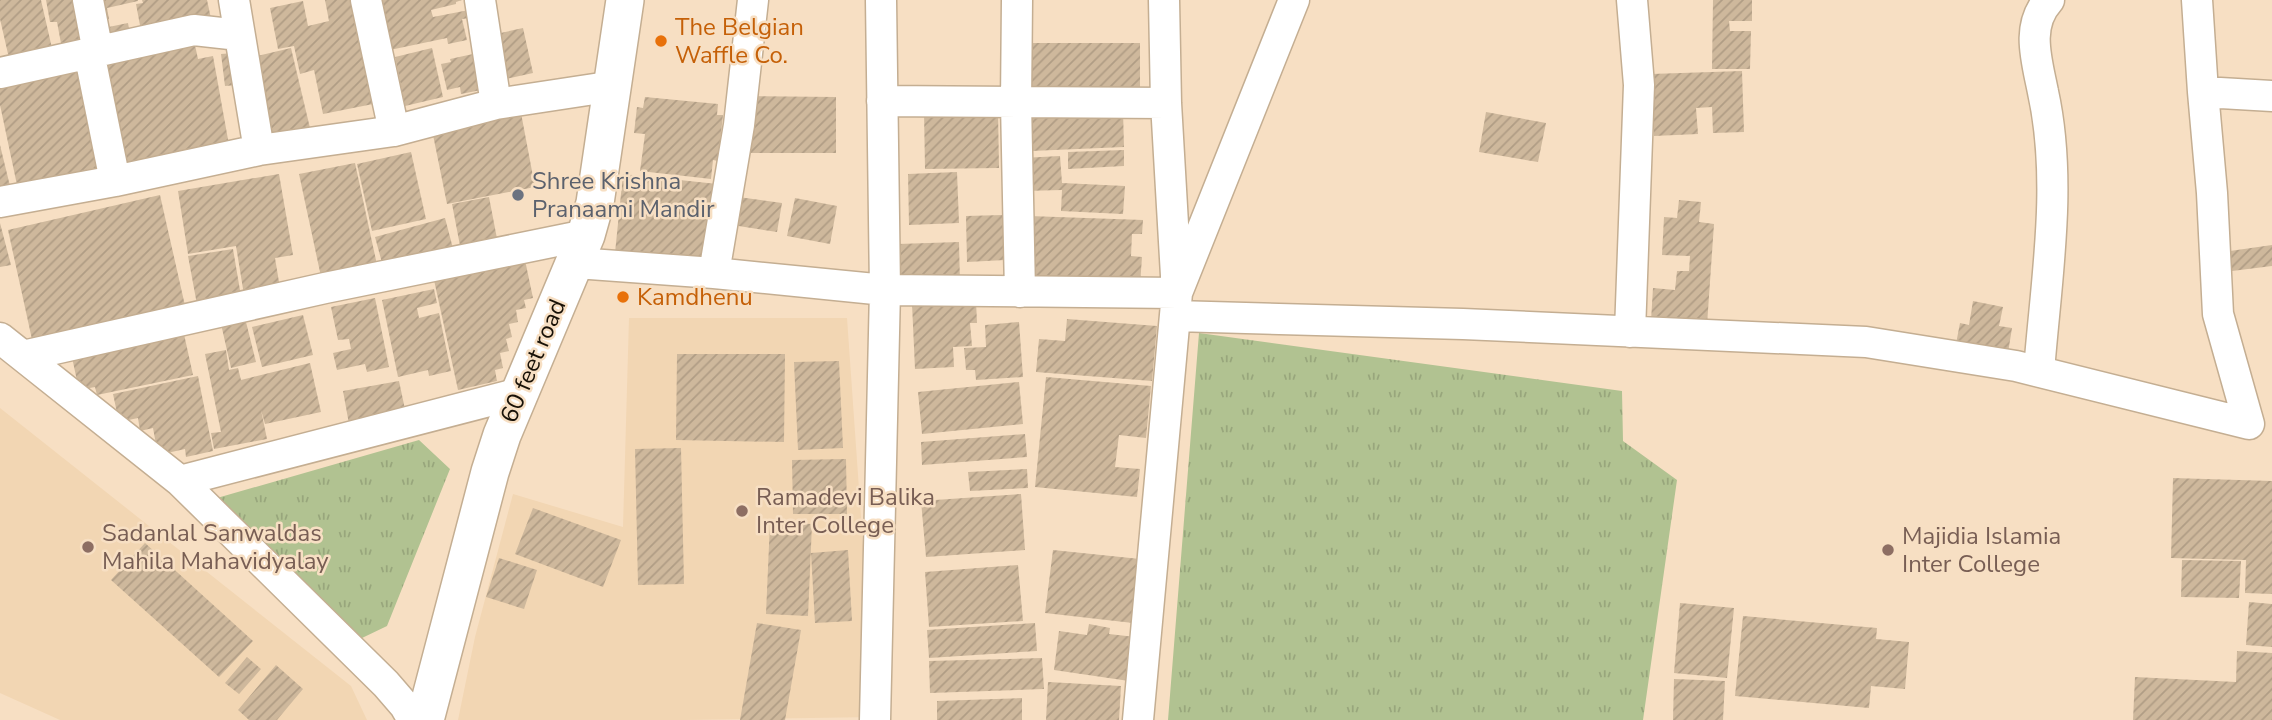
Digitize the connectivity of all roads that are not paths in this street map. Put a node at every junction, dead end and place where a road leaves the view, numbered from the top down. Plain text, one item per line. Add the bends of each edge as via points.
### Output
1 (88, 0) edge
2 (234, 0) edge
3 (366, 0) edge
4 (480, 0) edge
5 (625, 0) edge
6 (753, 0) edge
7 (881, 0) edge
8 (1017, 0) edge
9 (1164, 0) edge
10 (1294, 0) edge
11 (1632, 0) edge
12 (2049, 0) edge
13 (2197, 0) edge
14 (239, 35) junction
15 (89, 52) junction
16 (0, 72) edge
17 (614, 86) junction
18 (2203, 92) junction
19 (2272, 96) edge
20 (882, 101) junction
21 (1016, 103) junction
22 (1166, 103) junction
23 (496, 104) junction
24 (394, 131) junction
25 (259, 150) junction
26 (115, 181) junction
27 (0, 202) edge
28 (581, 249) junction
29 (714, 272) junction
30 (885, 290) junction
31 (1020, 292) junction
32 (1176, 304) junction
33 (1630, 332) junction
34 (11, 347) edge
35 (2039, 371) junction
36 (520, 393) junction
37 (2260, 428) edge
38 (180, 481) junction
39 (413, 720) edge
40 (425, 720) edge
41 (874, 720) edge
42 (1138, 720) edge

1 - 15 street via 97,47
2 - 14 street
3 - 24 street
4 - 23 street
5 - 17 street, 60 feet road
6 - 29 street via 739,125
7 - 20 street
8 - 21 street
9 - 22 street
10 - 32 street
11 - 33 street via 1639,85
12 - 35 street via 2042,7 2033,42 2052,167
13 - 18 street
14 - 15 street via 194,30
14 - 25 street
15 - 16 street
15 - 26 street
17 - 23 street
17 - 28 street, 60 feet road via 595,202
18 - 19 street
18 - 37 street via 2218,314
20 - 21 street
20 - 30 street
21 - 22 street
21 - 31 street
22 - 32 street
23 - 24 street
24 - 25 street
25 - 26 street
26 - 27 street
28 - 29 street
28 - 34 street via 325,288
28 - 36 street, 60 feet road
29 - 30 street
30 - 31 street
30 - 41 street
31 - 32 street
32 - 33 street
32 - 42 street
33 - 35 street via 1866,342
34 - 38 street
35 - 37 street
36 - 38 street
36 - 40 street, 60 feet road via 490,472
38 - 39 street via 386,684

